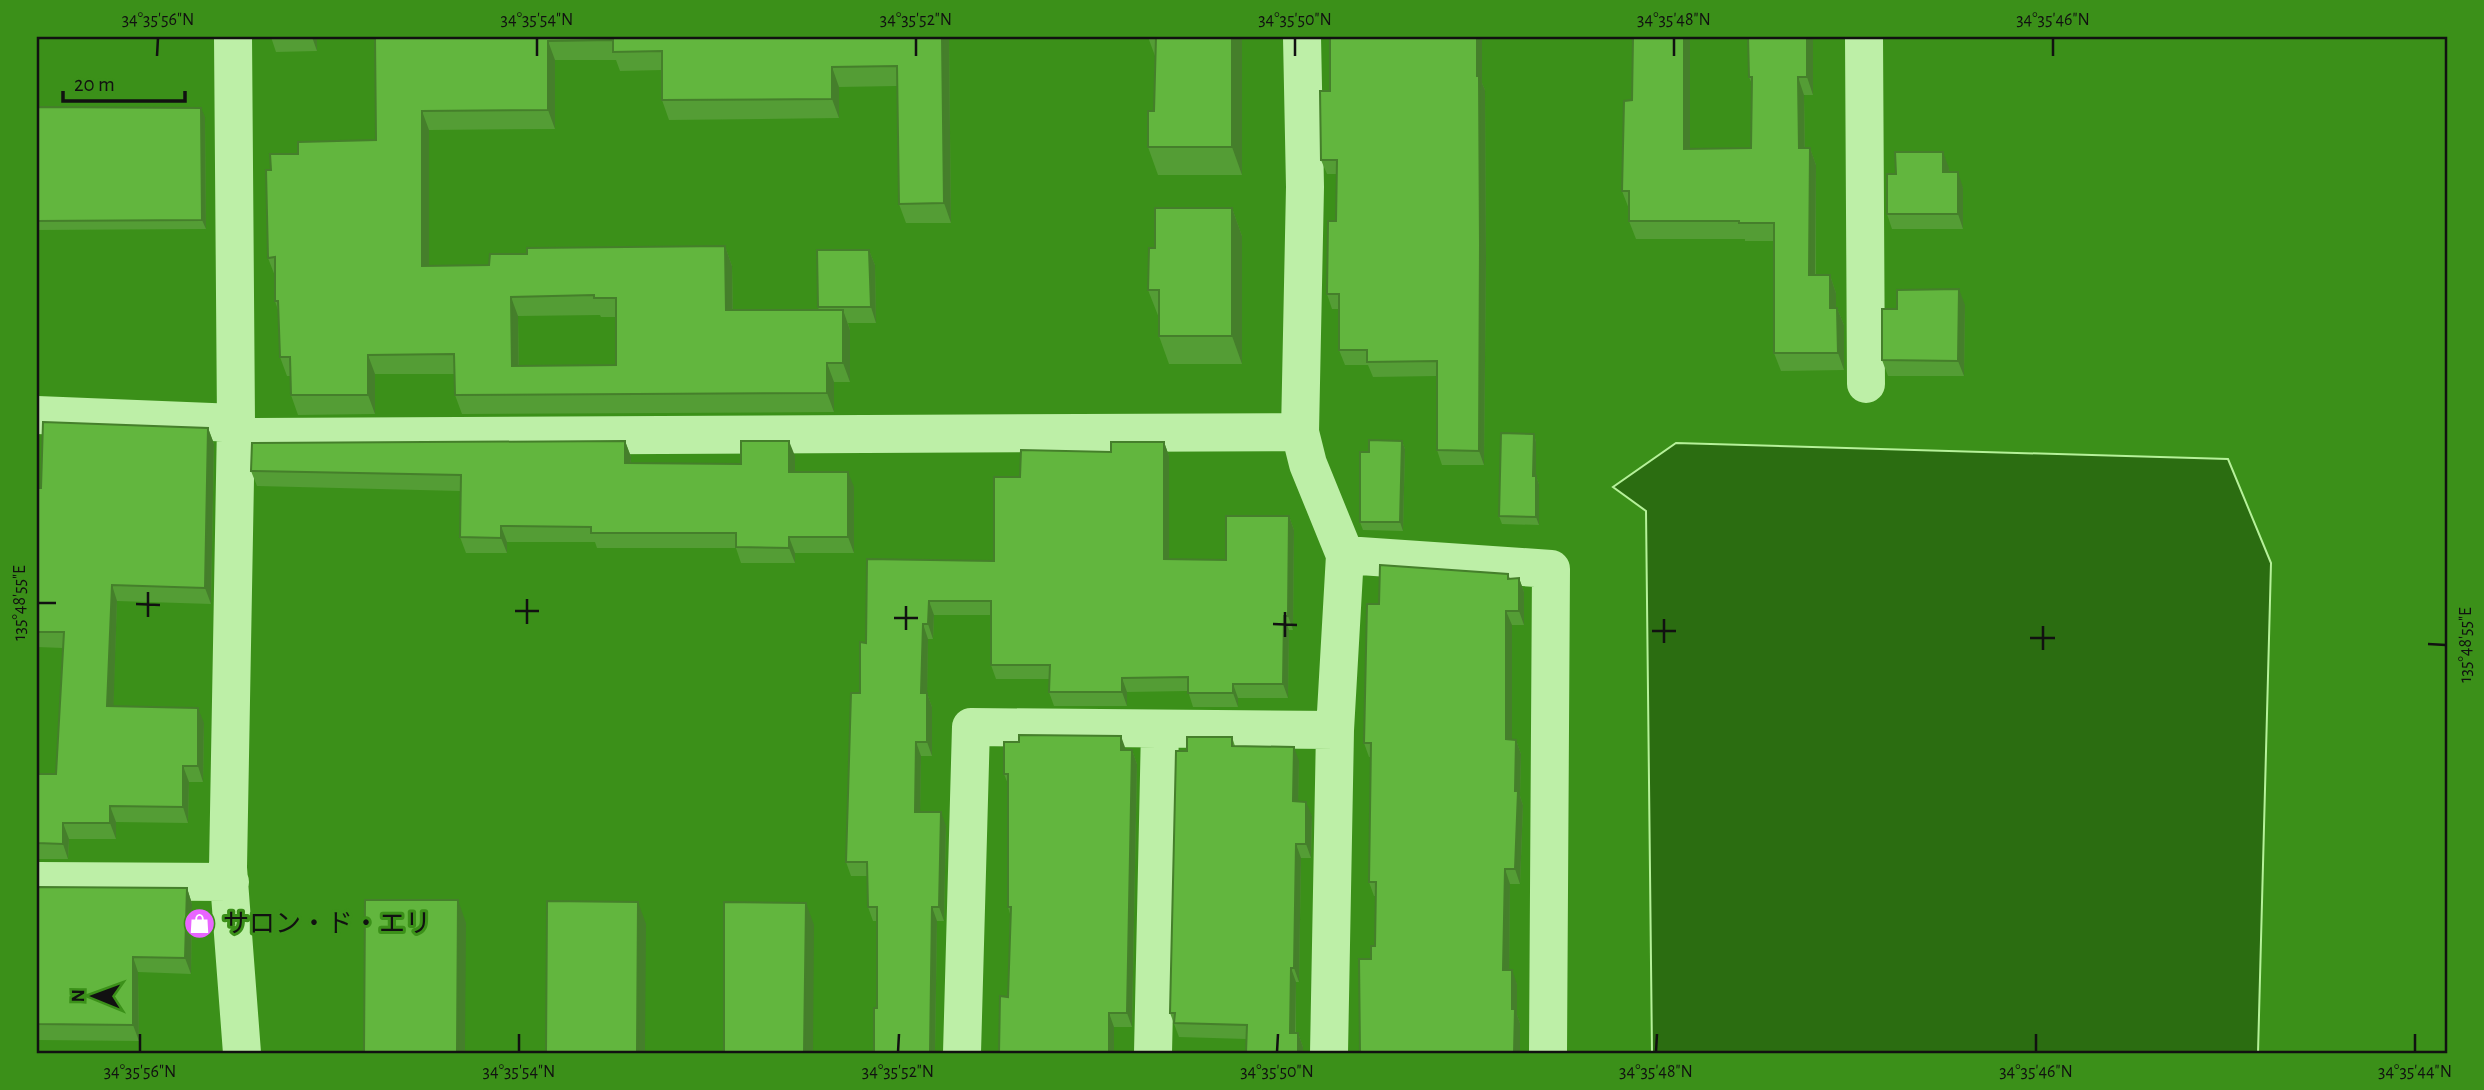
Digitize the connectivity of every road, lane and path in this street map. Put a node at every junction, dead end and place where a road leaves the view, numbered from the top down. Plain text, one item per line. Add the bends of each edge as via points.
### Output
1 (233, 37) edge
2 (1303, 37) edge
3 (1864, 37) edge
4 (1866, 384) dead end
5 (37, 415) edge
6 (236, 430) junction
7 (1300, 432) junction
8 (1345, 555) junction
9 (1160, 729) junction
10 (1335, 730) junction
11 (37, 881) edge
12 (230, 883) junction
13 (242, 1053) edge
14 (962, 1053) edge
15 (1153, 1053) edge
16 (1329, 1053) edge
17 (1549, 1053) edge

1 - 6 street
2 - 7 street
3 - 4 street
5 - 6 street
6 - 7 street
6 - 12 street
7 - 8 street
8 - 10 street
8 - 17 street via 1551,569
9 - 10 street
9 - 14 street via 971,727
9 - 15 street
10 - 16 street
11 - 12 street
12 - 13 street

